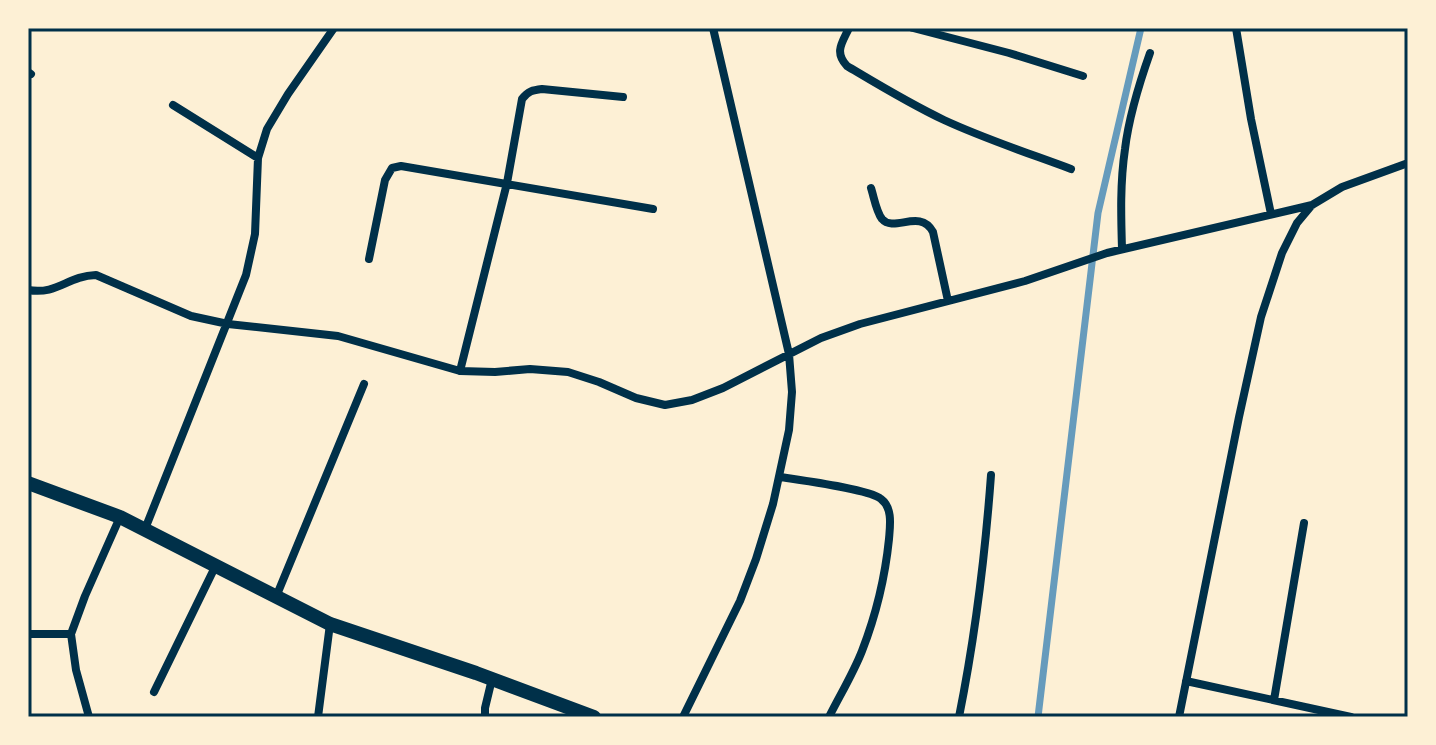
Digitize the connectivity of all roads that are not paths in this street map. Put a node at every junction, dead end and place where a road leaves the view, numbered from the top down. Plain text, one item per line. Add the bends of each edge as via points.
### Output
1 (334, 28) edge
2 (713, 28) edge
3 (849, 28) edge
4 (913, 28) edge
5 (1236, 28) edge
6 (1150, 53) dead end
7 (1083, 76) dead end
8 (623, 97) dead end
9 (173, 105) dead end
10 (258, 158) junction
11 (1408, 163) edge
12 (1071, 169) dead end
13 (507, 183) junction
14 (871, 188) dead end
15 (1312, 205) junction
16 (653, 209) dead end
17 (1271, 214) junction
18 (1122, 249) junction
19 (369, 259) dead end
20 (28, 290) edge
21 (948, 301) junction
22 (228, 324) junction
23 (789, 354) junction
24 (460, 371) junction
25 (364, 384) dead end
26 (991, 475) dead end
27 (780, 477) junction
28 (28, 483) edge
29 (120, 517) junction
30 (1304, 523) dead end
31 (145, 529) junction
32 (216, 565) junction
33 (276, 597) junction
34 (330, 624) junction
35 (28, 634) edge
36 (71, 634) junction
37 (492, 679) junction
38 (1186, 681) junction
39 (154, 692) dead end
40 (1274, 700) junction
41 (89, 717) edge
42 (318, 717) edge
43 (485, 717) edge
44 (594, 717) edge
45 (683, 717) edge
46 (829, 717) edge
47 (959, 717) edge
48 (1179, 717) edge
49 (1351, 717) edge

1 - 10 street via 267,129
2 - 23 street
3 - 12 street via 840,48 847,66 945,120
4 - 7 street
5 - 17 street
6 - 18 street via 1125,148
8 - 13 street via 542,89 526,93
9 - 10 street
10 - 22 street via 255,234
11 - 15 street via 1342,187
13 - 16 street
13 - 19 street via 392,168
13 - 24 street
14 - 21 street via 884,221 929,225
15 - 17 street
15 - 38 street via 1282,253 1261,317
17 - 18 street
18 - 21 street
20 - 22 street via 53,290 96,275 191,316
21 - 23 street via 860,324
22 - 24 street via 338,336
22 - 31 street
23 - 24 street via 723,388 665,405 568,372
23 - 27 street via 792,392
25 - 33 street
26 - 47 street via 984,566
27 - 45 street via 740,601
27 - 46 street via 866,492 888,509 878,606
28 - 29 street
29 - 31 street
29 - 36 street
30 - 40 street
31 - 32 street
32 - 33 street
32 - 39 street
33 - 34 street
34 - 37 street
34 - 42 street
35 - 36 street
36 - 41 street
37 - 43 street
37 - 44 street
38 - 40 street
38 - 48 street
40 - 49 street

